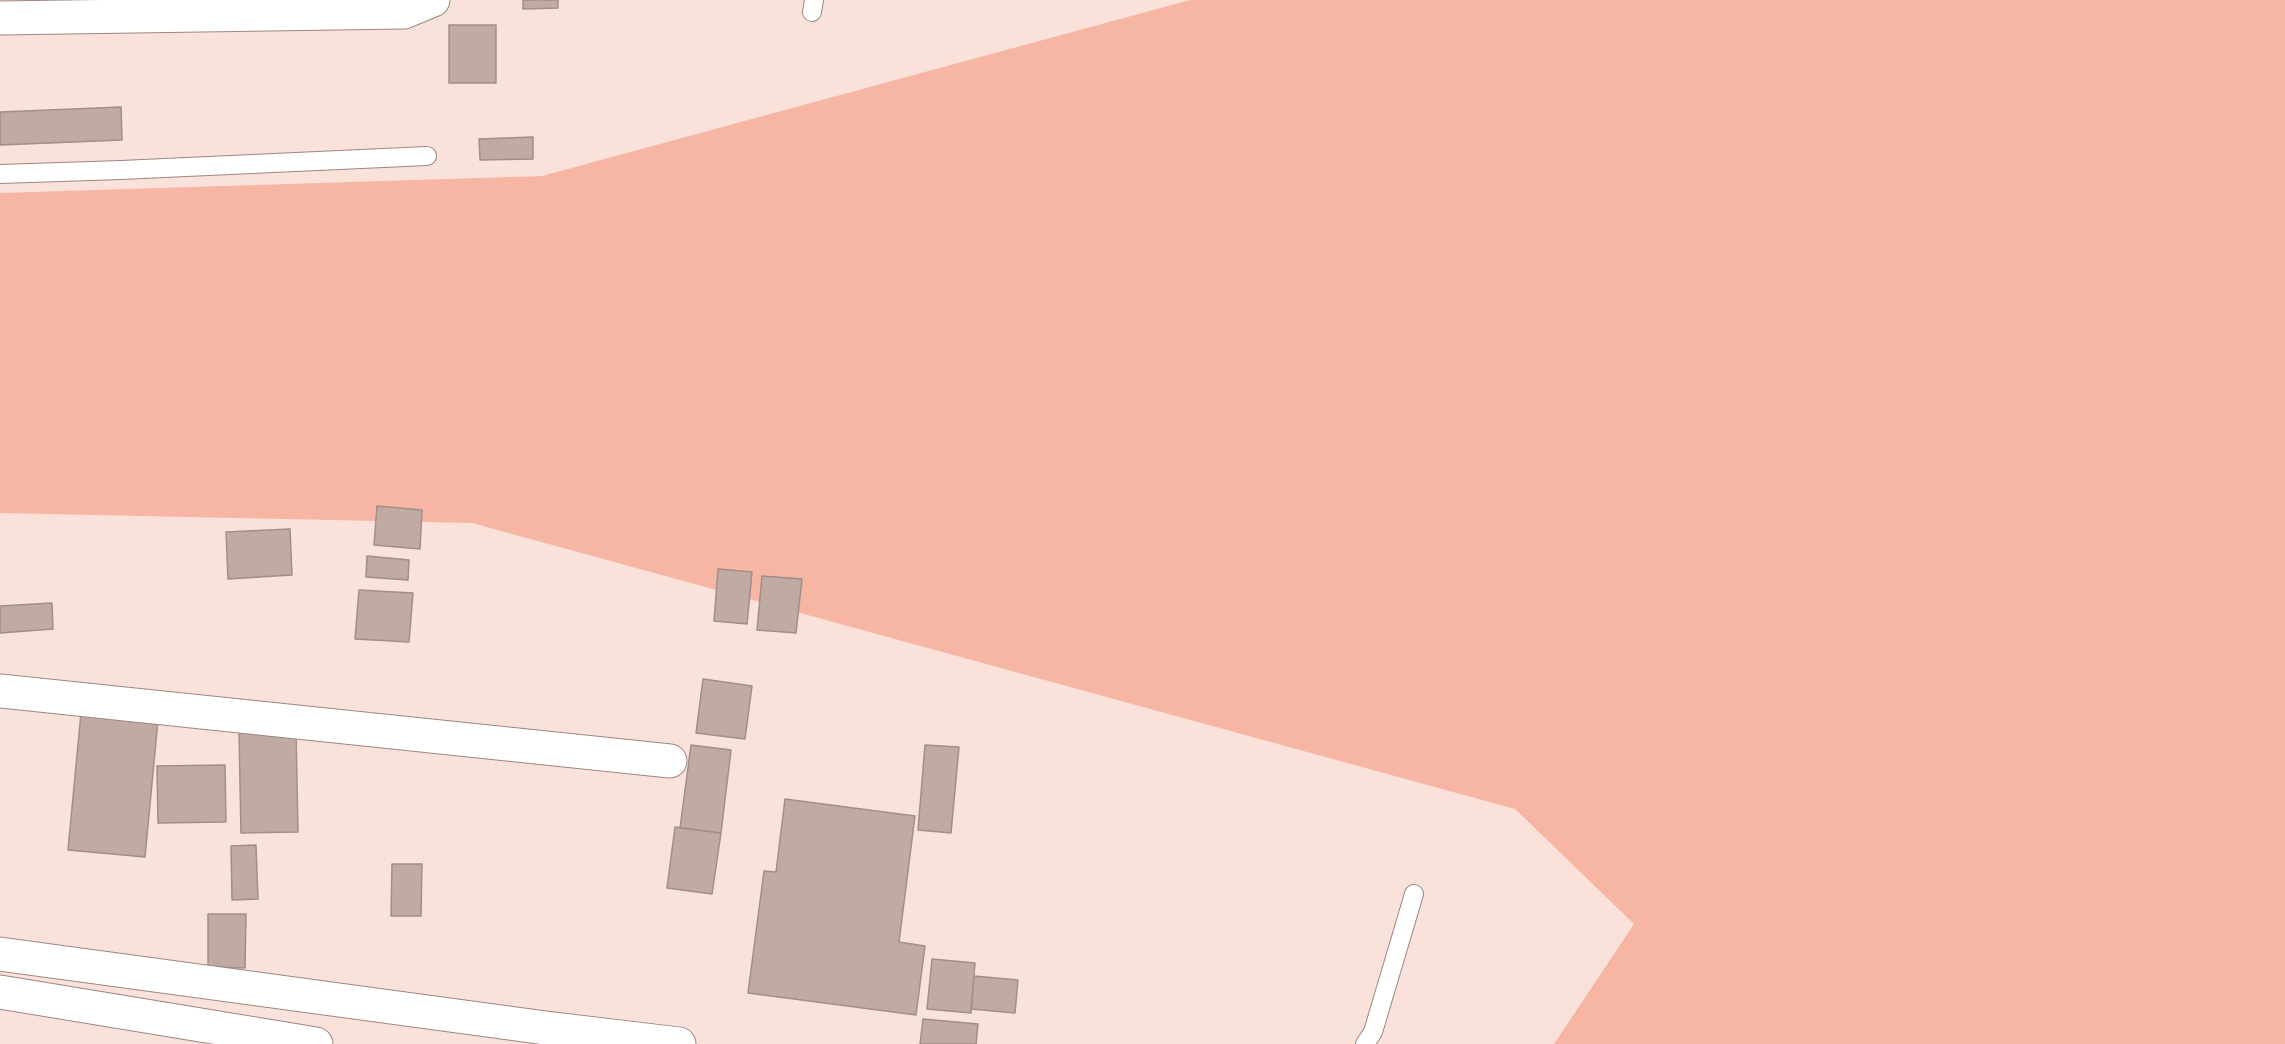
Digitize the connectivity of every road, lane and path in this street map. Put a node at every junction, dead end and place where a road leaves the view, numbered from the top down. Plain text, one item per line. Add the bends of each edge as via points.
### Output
1 (432, 0) edge
2 (0, 18) edge
3 (427, 156) dead end
4 (0, 174) edge
5 (0, 691) edge
6 (670, 762) dead end
7 (1414, 894) dead end
8 (0, 954) edge
9 (0, 992) edge
10 (316, 1044) edge
11 (679, 1044) edge
12 (1365, 1044) edge

1 - 2 street via 404,12
3 - 4 lane
5 - 6 street
7 - 12 lane via 1373,1032
8 - 11 street
9 - 10 street

